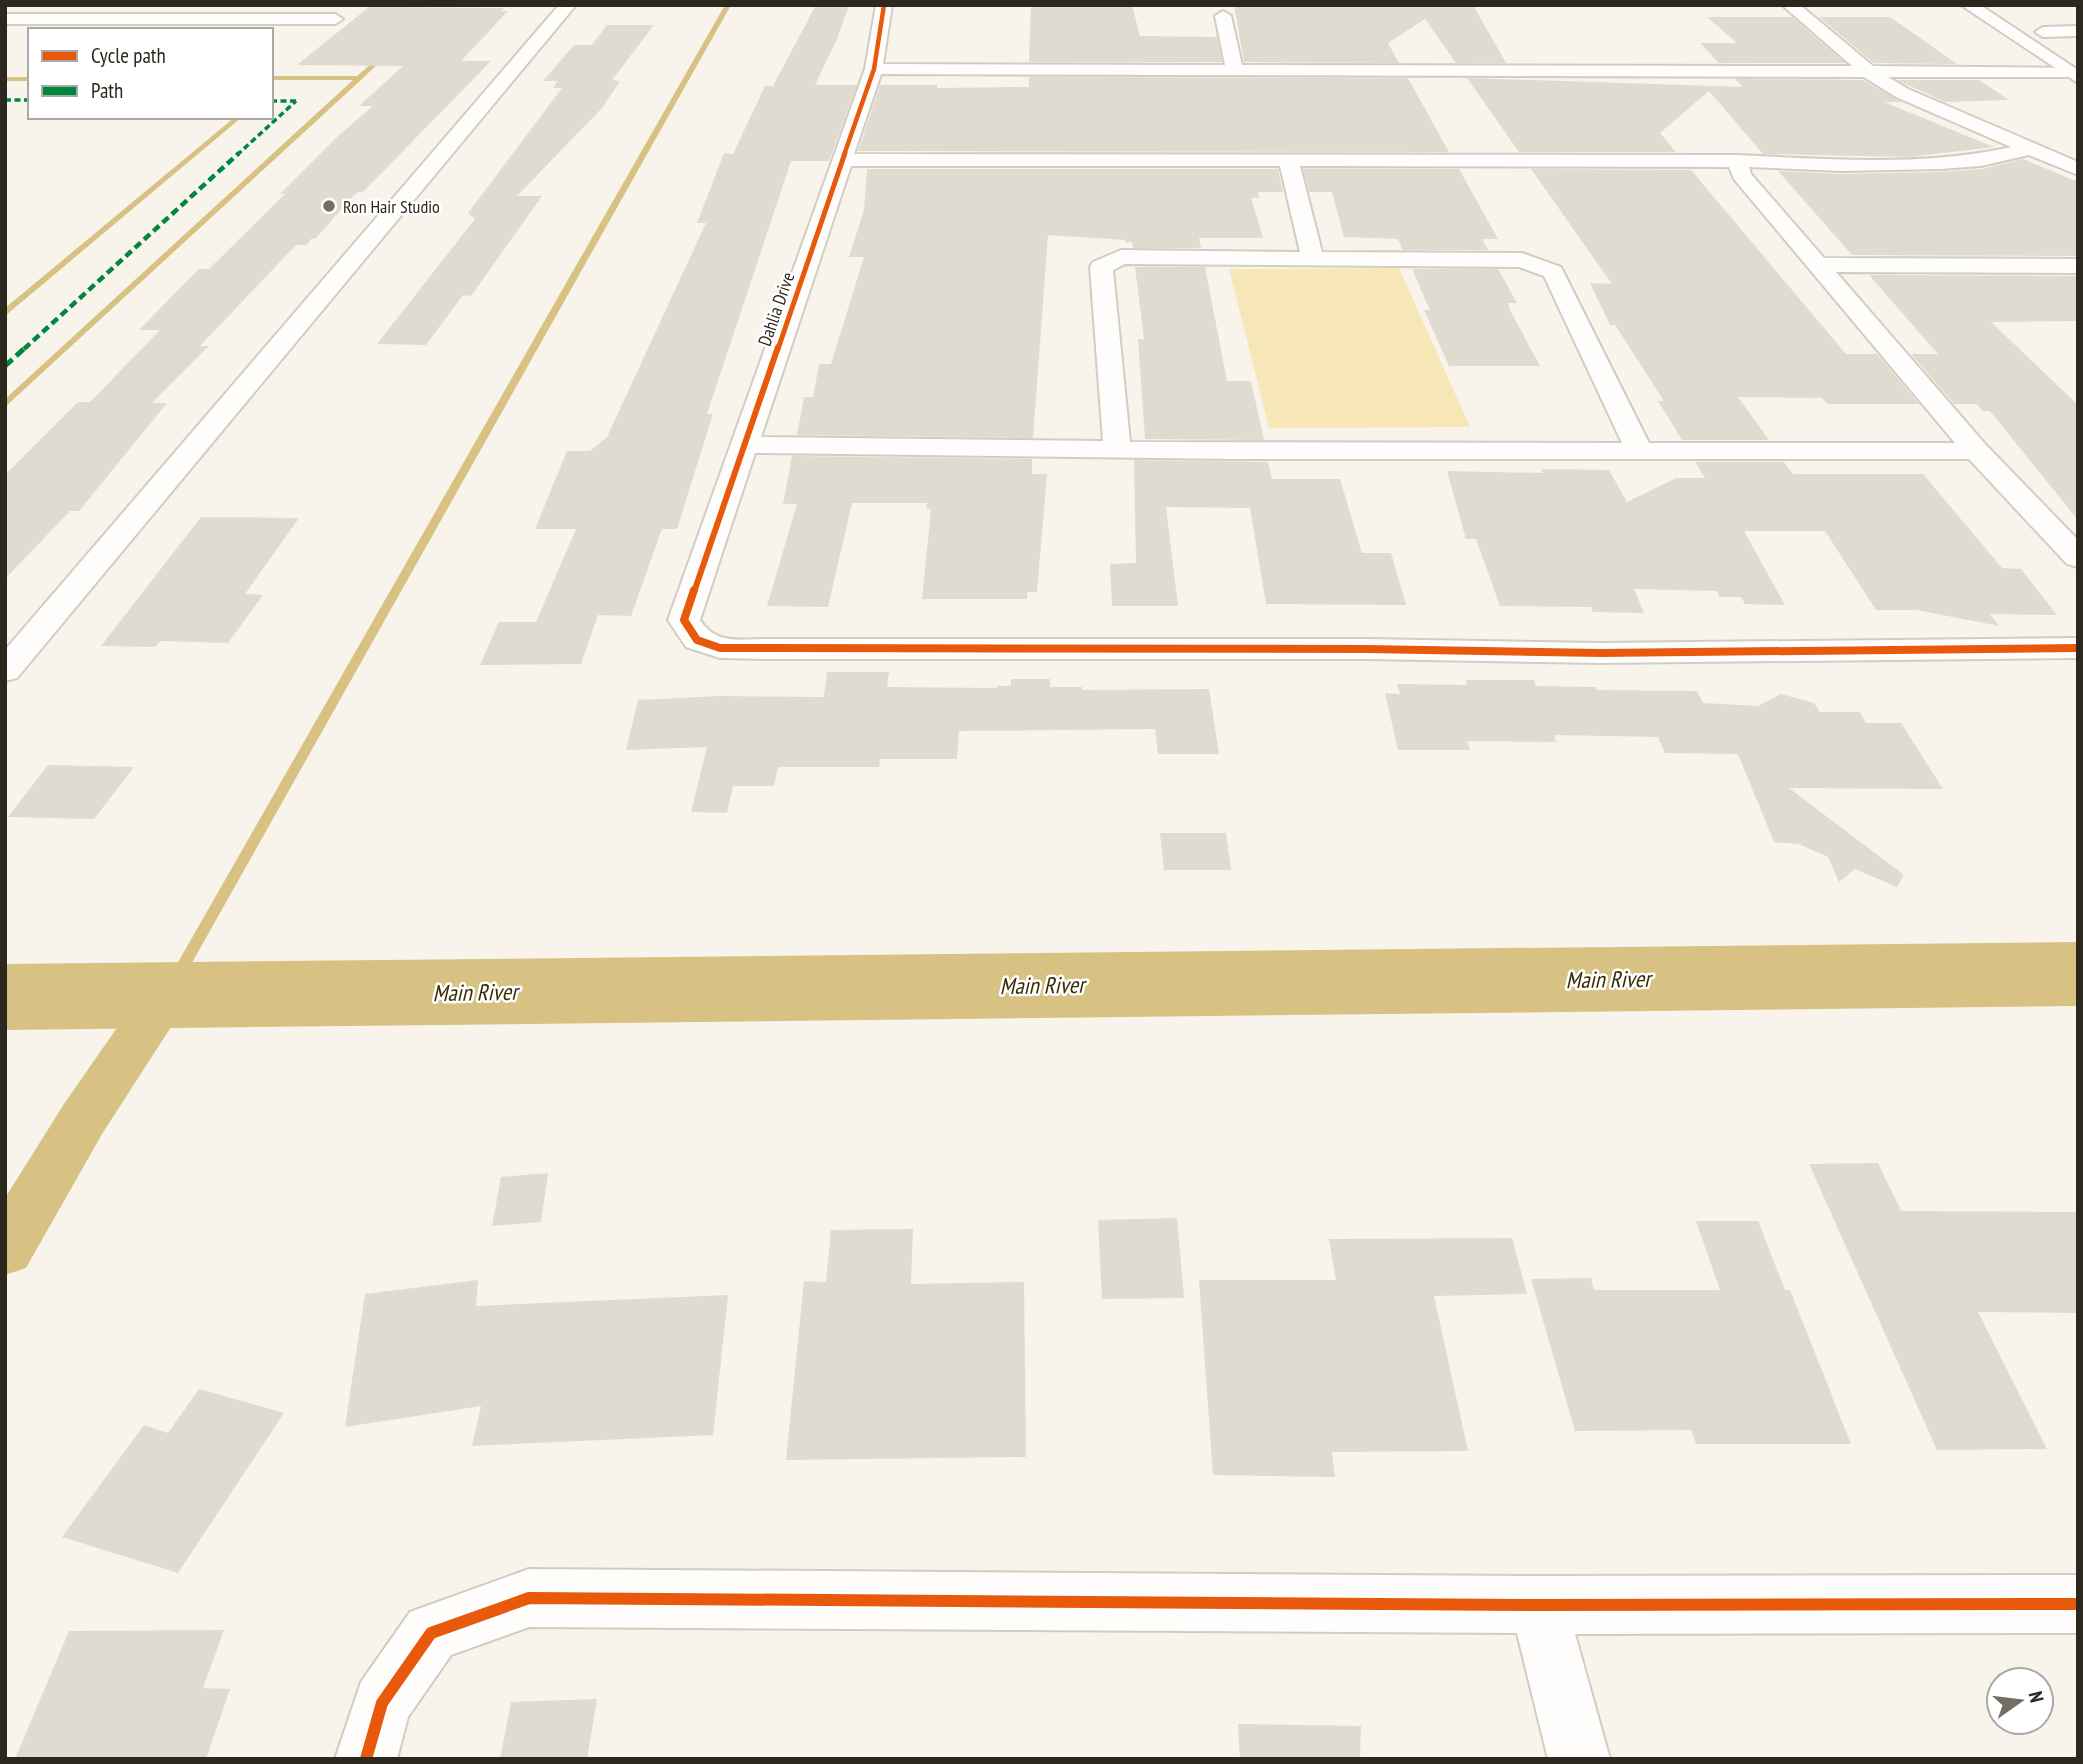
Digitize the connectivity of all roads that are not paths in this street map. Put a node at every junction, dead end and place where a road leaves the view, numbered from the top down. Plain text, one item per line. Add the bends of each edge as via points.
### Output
1 (263, 5) edge
2 (569, 5) edge
3 (884, 5) edge
4 (1790, 5) edge
5 (1969, 5) edge
6 (1223, 16) dead end
7 (5, 19) edge
8 (246, 19) junction
9 (335, 19) dead end
10 (2078, 31) edge
11 (2066, 46) dead end
12 (874, 69) junction
13 (1235, 71) junction
14 (1870, 73) junction
15 (2073, 75) edge
16 (2030, 149) junction
17 (844, 160) junction
18 (1288, 160) junction
19 (1737, 161) junction
20 (2078, 169) edge
21 (1313, 260) junction
22 (1818, 265) junction
23 (2078, 266) edge
24 (745, 445) junction
25 (1118, 448) junction
26 (1639, 450) junction
27 (1976, 451) junction
28 (2078, 558) edge
29 (2078, 648) edge
30 (5, 671) edge
31 (2078, 1604) edge
32 (1539, 1605) junction
33 (366, 1759) edge
34 (1579, 1759) edge

1 - 8 street
2 - 30 street
3 - 12 street, Dahlia Drive
4 - 14 street
5 - 15 street
6 - 13 street
7 - 8 street
8 - 9 street
10 - 11 street via 2038,28
12 - 13 street
12 - 17 street, Dahlia Drive
13 - 14 street
14 - 15 street
14 - 16 street via 1902,93
16 - 19 street via 1940,163
16 - 20 street
17 - 18 street
17 - 24 street, Dahlia Drive
18 - 19 street
18 - 21 street
19 - 22 street via 1741,176
21 - 25 street via 1121,257 1101,267
21 - 26 street via 1522,260 1553,272
22 - 23 street
22 - 27 street
24 - 25 street
24 - 29 street, Dahlia Drive via 684,620 697,640 720,648 1600,653
25 - 26 street
26 - 27 street
27 - 28 street
31 - 32 street
32 - 33 street via 529,1598 431,1633 382,1703
32 - 34 street

